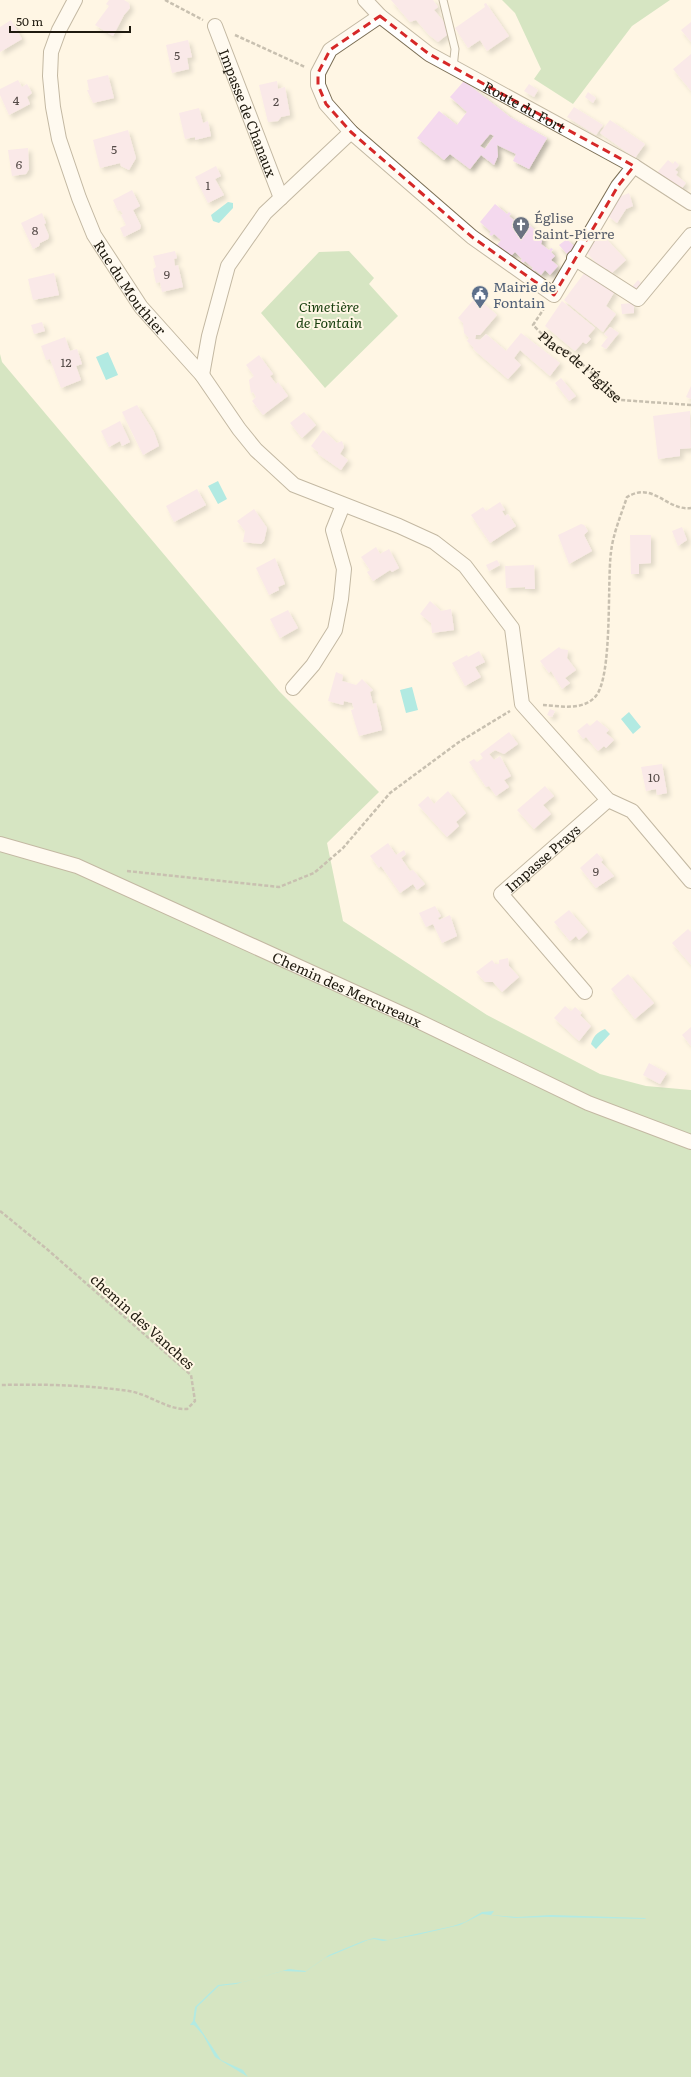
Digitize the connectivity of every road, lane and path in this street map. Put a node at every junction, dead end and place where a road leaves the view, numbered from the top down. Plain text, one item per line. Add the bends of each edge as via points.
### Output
1 (75, 0) edge
2 (165, 0) edge
3 (365, 0) edge
4 (443, 0) edge
5 (380, 16) junction
6 (216, 26) junction
7 (454, 68) junction
8 (318, 73) junction
9 (351, 132) junction
10 (634, 166) junction
11 (281, 198) junction
12 (691, 203) edge
13 (691, 235) edge
14 (574, 258) junction
15 (554, 295) junction
16 (202, 375) junction
17 (691, 405) edge
18 (343, 505) junction
19 (691, 508) edge
20 (293, 688) dead end
21 (522, 704) junction
22 (608, 800) junction
23 (0, 844) edge
24 (124, 871) dead end
25 (691, 881) edge
26 (584, 992) dead end
27 (691, 1142) edge
28 (0, 1211) edge
29 (0, 1385) edge

1 - 16 street, Rue du Mouthier via 51,52 50,76 59,139 94,235 141,307
2 - 6 path
3 - 5 street, Route du Fort
4 - 7 lane via 455,49
5 - 7 street, Route du Fort via 429,54
5 - 8 street via 330,50
6 - 8 path
6 - 11 street, Impasse de Chanaux
7 - 10 street, Route du Fort
8 - 9 street via 318,85 326,104
9 - 11 street
9 - 15 street via 472,237
10 - 12 street, Route du Fort
10 - 14 street via 618,186
11 - 16 street via 265,213 228,266 209,336
13 - 14 street via 638,298
14 - 15 street
15 - 17 path, Place de l'Église via 533,325 546,338 569,352 621,400
16 - 18 street, Rue du Mouthier via 239,429 294,485
18 - 20 street via 333,530 344,569 335,630 313,665
18 - 21 street, Rue du Mouthier via 434,542 465,566 512,628
19 - 21 path via 669,502 650,492 636,491 627,497 611,551 607,643 601,686 596,696 588,703 573,707
21 - 22 street
21 - 24 path via 459,742 390,793 343,848 314,873 279,887
22 - 25 street via 632,811
22 - 26 street, Impasse Prays via 501,894
23 - 27 street, Chemin des Mercureaux via 77,866 416,1020 588,1103
28 - 29 path, chemin des Vanches via 191,1375 195,1401 187,1409 178,1409 131,1391 86,1386

